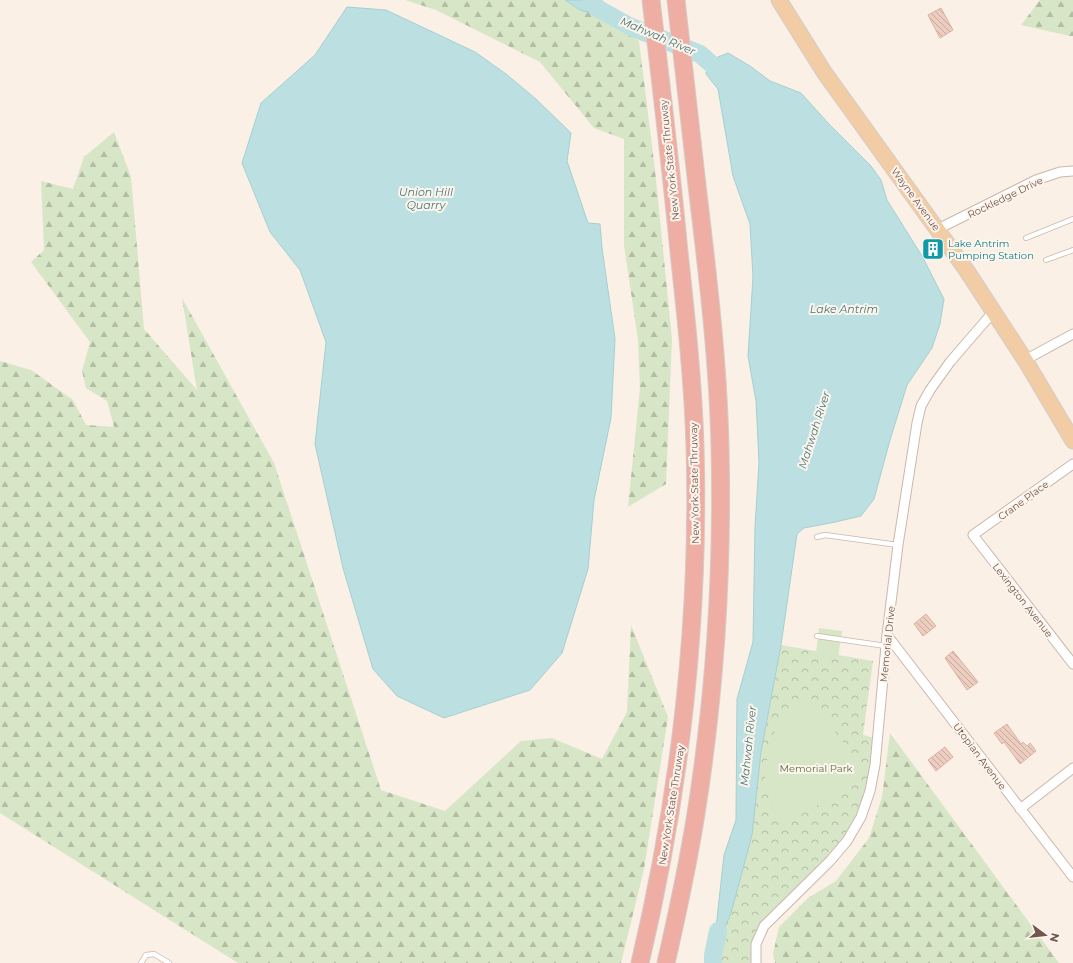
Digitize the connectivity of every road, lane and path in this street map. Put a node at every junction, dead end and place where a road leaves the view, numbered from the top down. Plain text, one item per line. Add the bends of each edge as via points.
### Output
1 (779, 0) edge
2 (651, 2) edge
3 (677, 6) edge
4 (1073, 171) edge
5 (1073, 219) edge
6 (938, 229) junction
7 (1026, 238) dead end
8 (1073, 250) edge
9 (1046, 260) dead end
10 (994, 311) junction
11 (1073, 334) edge
12 (1024, 360) junction
13 (1073, 441) edge
14 (1073, 464) edge
15 (973, 535) joint
16 (817, 537) dead end
17 (898, 545) junction
18 (887, 635) junction
19 (817, 636) dead end
20 (886, 646) junction
21 (1073, 664) edge
22 (1073, 768) edge
23 (1020, 809) junction
24 (1073, 877) edge
25 (141, 963) edge
26 (169, 963) edge
27 (640, 963) edge
28 (666, 963) edge
29 (756, 963) edge

1 - 6 main road, Wayne Avenue via 824,72
2 - 27 highway, New York State Thruway via 683,285 692,392 695,550 690,657 678,762 661,868
3 - 28 highway via 718,390 720,551 715,660 703,766 695,820
4 - 6 street, Rockledge Drive via 1060,172 1036,180
5 - 7 lane
6 - 10 main road, Wayne Avenue
8 - 9 lane
10 - 12 main road, Wayne Avenue
10 - 17 street, Memorial Drive via 950,362 921,406
11 - 12 street
12 - 13 main road, Wayne Avenue
14 - 15 street, Crane Place
15 - 21 street, Lexington Avenue
16 - 17 lane via 825,535
17 - 18 street, Memorial Drive
18 - 20 street, Memorial Drive
18 - 23 street, Utopian Avenue
19 - 20 lane
20 - 29 street, Memorial Drive via 875,765 861,817 843,846 764,926 756,944
22 - 23 street
23 - 24 street, Utopian Avenue
25 - 26 lane via 146,955 154,954

